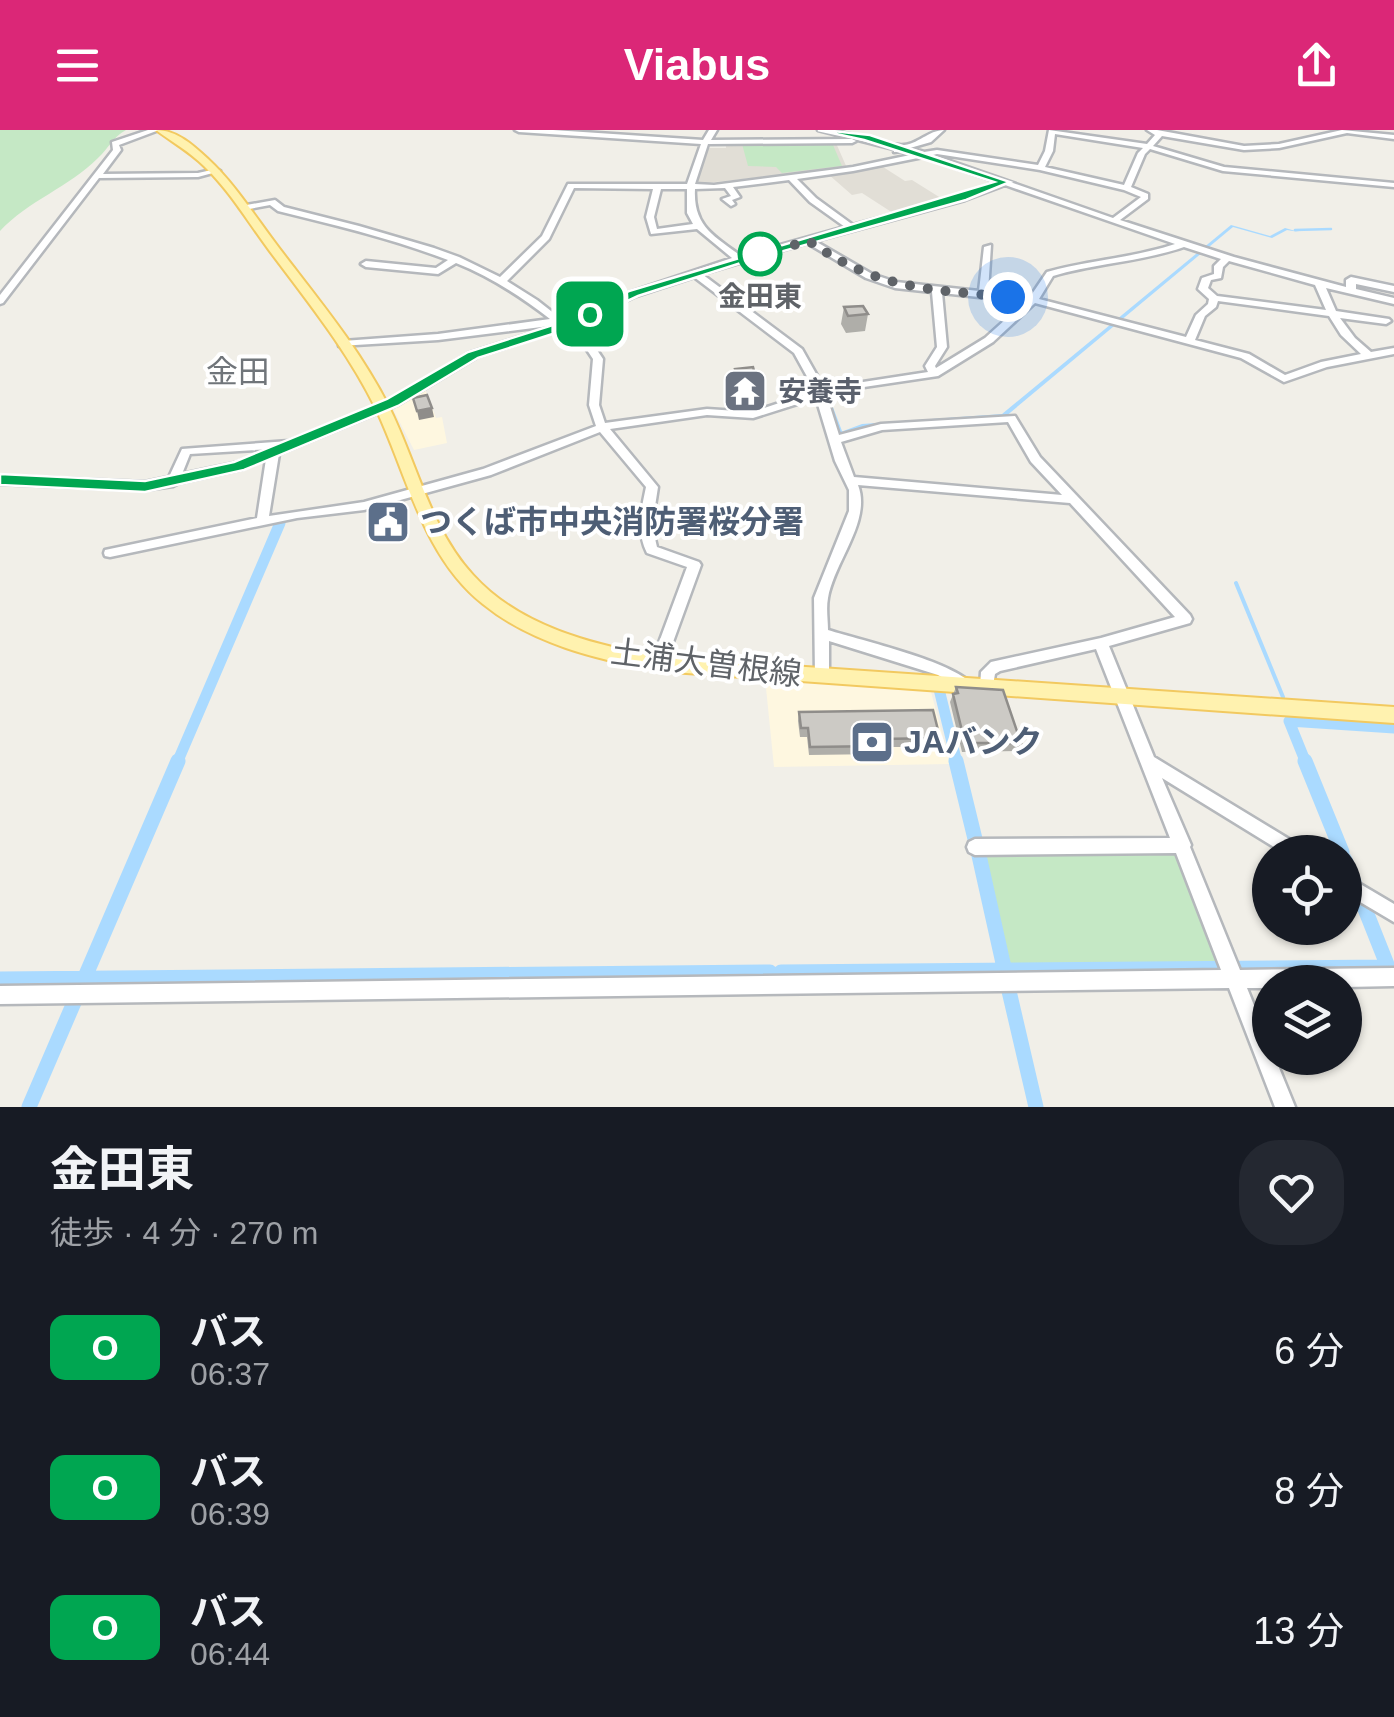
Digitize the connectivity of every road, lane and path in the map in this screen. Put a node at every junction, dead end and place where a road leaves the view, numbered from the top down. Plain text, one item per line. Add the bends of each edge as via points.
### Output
1 (158, 130) edge
2 (519, 130) edge
3 (713, 130) edge
4 (822, 130) edge
5 (940, 130) edge
6 (1049, 130) edge
7 (1320, 130) edge
8 (1349, 131) edge
9 (1159, 132) edge
10 (645, 133) edge
11 (1335, 133) junction
12 (871, 136) edge
13 (1394, 138) edge
14 (706, 142) junction
15 (1146, 146) junction
16 (898, 150) junction
17 (916, 156) junction
18 (1044, 170) junction
19 (216, 171) junction
20 (96, 176) junction
21 (792, 178) junction
22 (1005, 182) junction
23 (1394, 185) edge
24 (728, 186) junction
25 (691, 187) junction
26 (658, 188) junction
27 (1023, 188) junction
28 (1127, 188) junction
29 (731, 204) dead end
30 (244, 208) junction
31 (1115, 220) junction
32 (700, 226) junction
33 (852, 228) junction
34 (809, 241) junction
35 (1182, 245) junction
36 (988, 246) dead end
37 (456, 259) junction
38 (739, 259) junction
39 (1226, 260) junction
40 (366, 264) dead end
41 (695, 274) junction
42 (500, 284) junction
43 (1320, 286) junction
44 (1394, 289) edge
45 (937, 290) junction
46 (1351, 292) junction
47 (983, 295) junction
48 (1214, 298) junction
49 (1033, 300) junction
50 (0, 301) edge
51 (1394, 301) edge
52 (1332, 316) junction
53 (1386, 321) dead end
54 (565, 323) junction
55 (1190, 340) junction
56 (343, 344) junction
57 (1394, 351) edge
58 (1370, 357) junction
59 (934, 374) junction
60 (820, 393) junction
61 (382, 408) junction
62 (603, 427) junction
63 (835, 440) junction
64 (295, 443) junction
65 (273, 453) junction
66 (0, 480) edge
67 (850, 480) junction
68 (173, 482) junction
69 (419, 490) junction
70 (1075, 500) junction
71 (262, 523) junction
72 (110, 553) dead end
73 (821, 633) junction
74 (1101, 643) junction
75 (658, 664) junction
76 (822, 677) junction
77 (967, 686) junction
78 (987, 687) junction
79 (1124, 696) junction
80 (1394, 715) edge
81 (1152, 762) junction
82 (1269, 835) edge
83 (1183, 845) junction
84 (975, 847) dead end
85 (1362, 894) edge
86 (1394, 914) edge
87 (1394, 977) edge
88 (1234, 979) junction
89 (0, 994) edge
90 (1286, 1107) edge

1 - 19 main road, 土浦大曽根線 via 194,149
1 - 20 street via 117,142
2 - 10 street
3 - 14 street
4 - 12 street
5 - 16 street
6 - 15 street
6 - 18 street
7 - 11 street
8 - 11 street
8 - 13 street
9 - 11 street via 1244,148
9 - 15 street
10 - 14 street
12 - 14 street via 809,144
12 - 16 street
14 - 25 street
15 - 23 street via 1223,169
15 - 28 street
16 - 17 street
17 - 18 street via 958,154
17 - 21 street
17 - 22 street
18 - 27 street
18 - 28 street
19 - 20 street
19 - 30 main road, 土浦大曽根線
20 - 50 street
21 - 24 street
21 - 33 street
22 - 27 street
22 - 33 street
24 - 25 street
24 - 29 street via 736,197 726,199
25 - 26 street
25 - 32 street via 691,212
26 - 32 street via 650,217 654,232
26 - 42 street via 571,186 546,237
27 - 31 street
28 - 31 street via 1144,199
30 - 37 street via 272,202
30 - 56 main road, 土浦大曽根線
31 - 35 street
32 - 38 street
33 - 34 street
34 - 38 street
34 - 45 street via 880,281
35 - 39 street
35 - 49 street via 1050,274
36 - 47 street
37 - 40 street via 438,271
37 - 42 street
38 - 41 street
39 - 43 street
39 - 48 street via 1203,289
41 - 54 street
41 - 60 street via 798,350
42 - 54 street
43 - 46 street
43 - 52 street
44 - 46 street via 1351,280
45 - 47 street
45 - 59 street via 942,347 930,366
46 - 51 street
47 - 49 street
48 - 52 street
48 - 55 street
49 - 55 street
49 - 59 street via 988,340
52 - 53 street
52 - 58 street
54 - 56 street
54 - 61 street via 459,361
54 - 62 street via 598,360 594,405
55 - 58 street via 1245,356 1284,379
56 - 61 main road, 土浦大曽根線
57 - 58 street
59 - 60 street
60 - 62 street via 752,415 707,412
60 - 63 street
61 - 64 street
61 - 69 main road, 土浦大曽根線
62 - 69 street
62 - 75 street via 652,487 643,525 652,550 694,565
63 - 67 street
63 - 70 street via 897,425 1011,418 1035,459
64 - 65 street
64 - 68 street via 186,451
65 - 68 street
65 - 71 street
66 - 68 street
67 - 70 street
67 - 73 street via 855,511 821,598
69 - 71 street
69 - 75 main road, 土浦大曽根線 via 449,557 492,601 576,645
70 - 74 street via 1185,619
71 - 72 street
73 - 76 street
73 - 77 street
74 - 78 street via 996,666
74 - 79 street
75 - 76 main road, 土浦大曽根線
76 - 77 main road, 土浦大曽根線
77 - 78 main road, 土浦大曽根線
78 - 79 main road, 土浦大曽根線
79 - 80 main road, 土浦大曽根線
79 - 81 street
81 - 82 street
81 - 83 street
83 - 84 street
83 - 88 street
85 - 86 street
87 - 88 street
88 - 89 street
88 - 90 street

